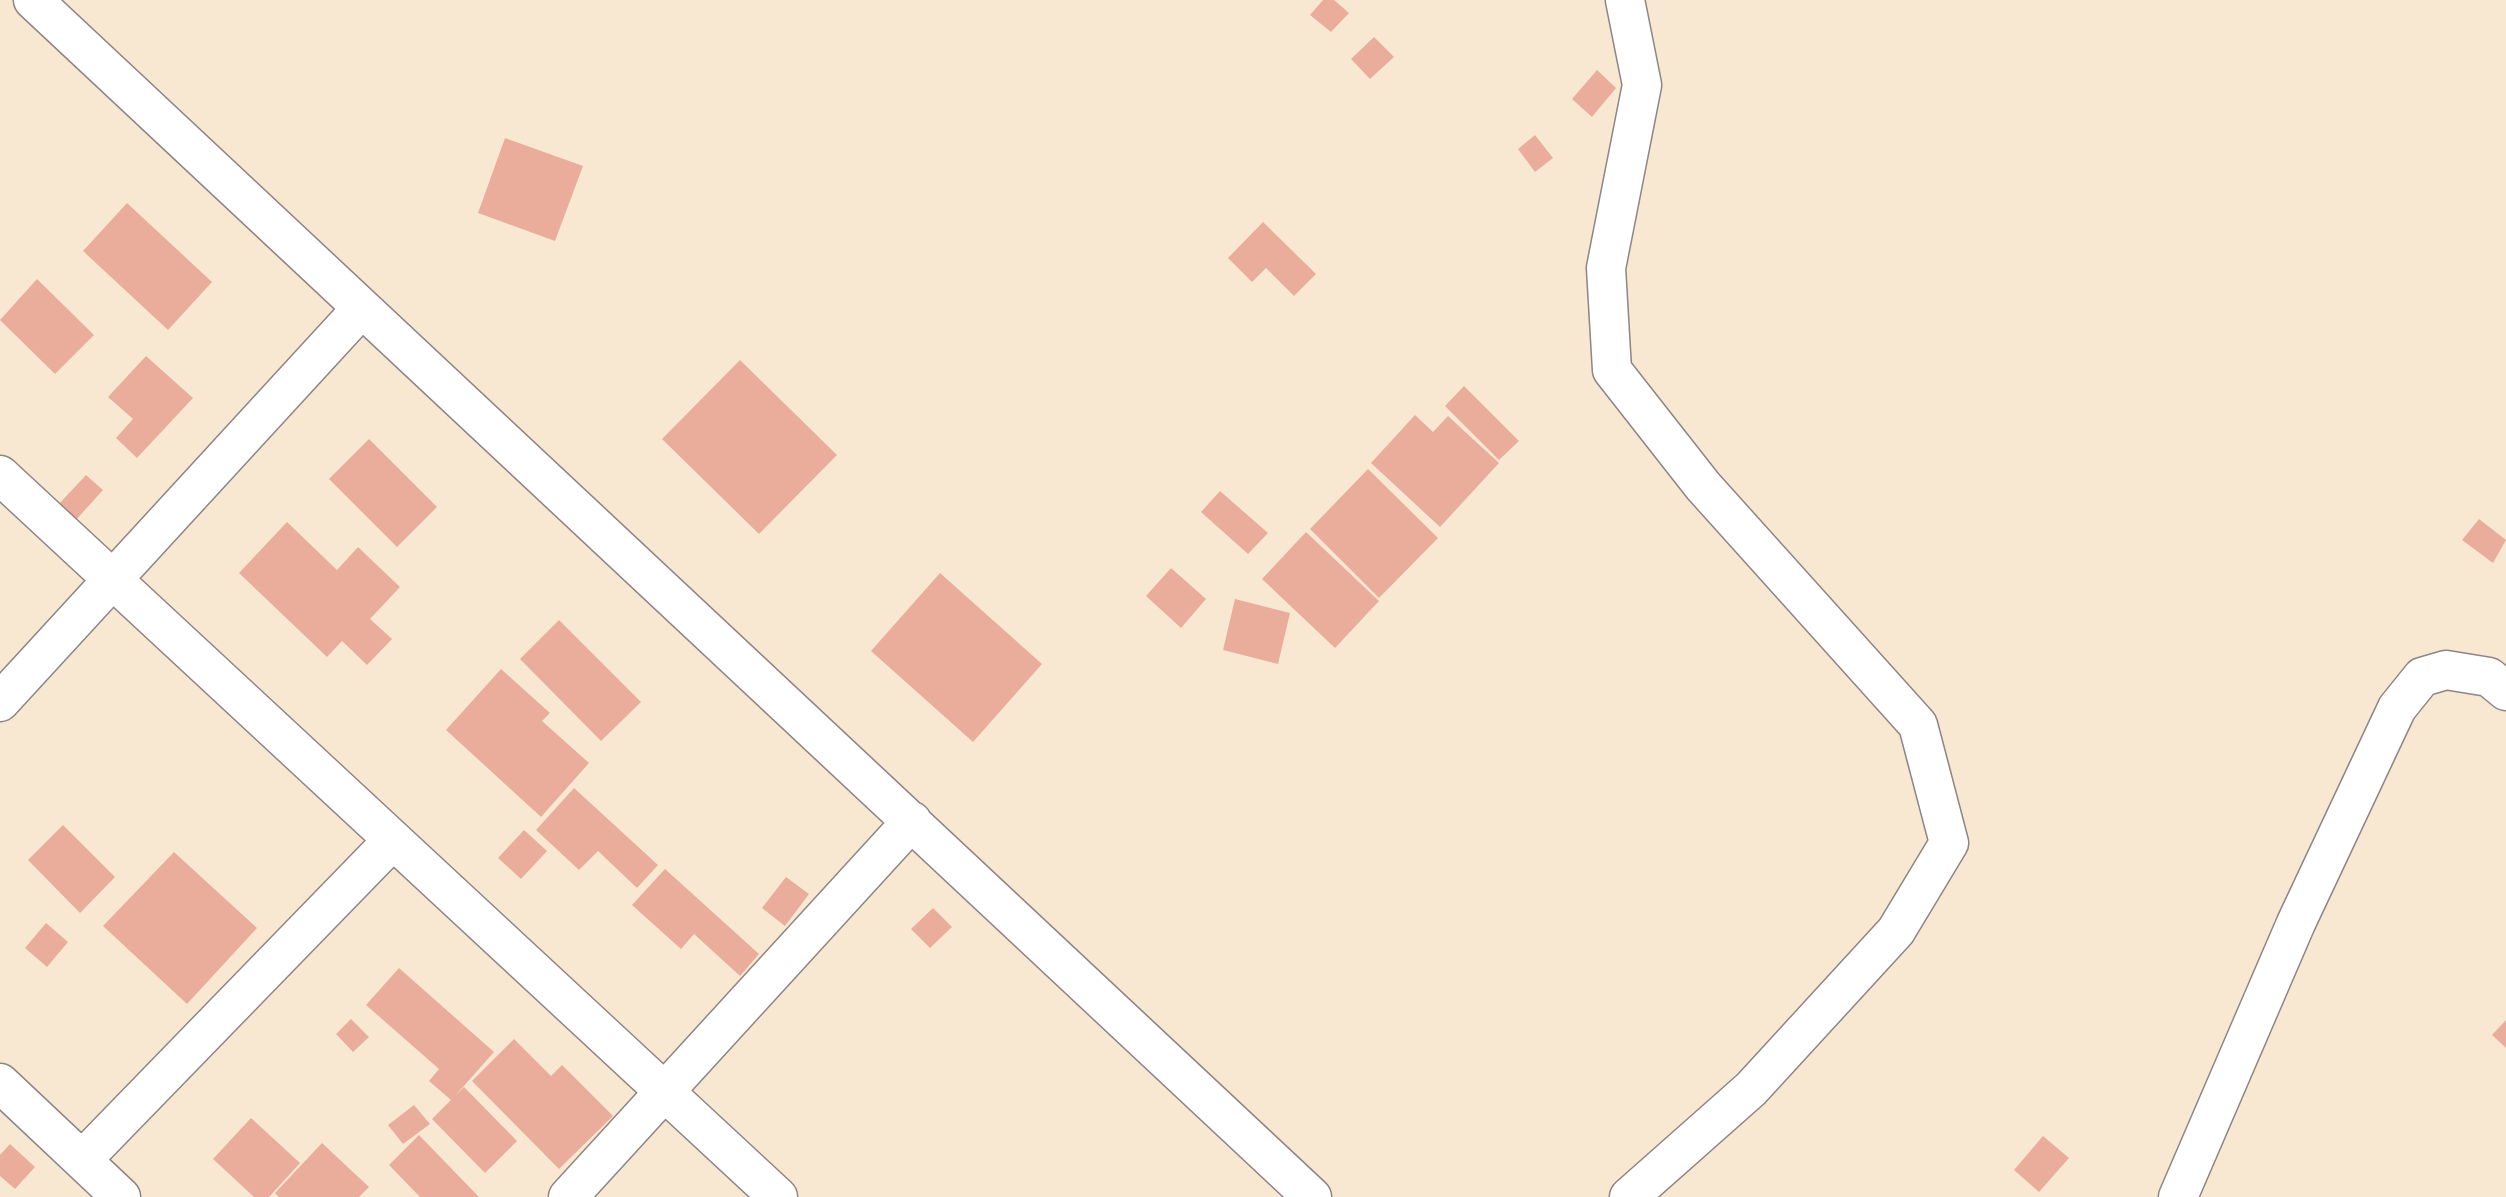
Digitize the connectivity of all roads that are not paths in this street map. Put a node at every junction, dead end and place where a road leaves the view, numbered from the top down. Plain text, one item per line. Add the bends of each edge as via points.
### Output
1 (33, 0) edge
2 (1625, 0) edge
3 (362, 308) junction
4 (0, 475) edge
5 (110, 579) junction
6 (2506, 691) edge
7 (0, 702) edge
8 (912, 821) junction
9 (391, 841) junction
10 (0, 1083) edge
11 (666, 1090) junction
12 (82, 1160) junction
13 (121, 1197) edge
14 (569, 1197) edge
15 (778, 1197) edge
16 (1312, 1197) edge
17 (1629, 1197) edge
18 (2178, 1197) edge

1 - 3 street
2 - 17 street via 1642,85 1606,268 1612,369 1703,486 1918,725 1949,843 1896,931 1751,1089
3 - 5 street
3 - 8 street
4 - 5 street
5 - 7 street
5 - 9 street
6 - 18 street via 2489,677 2446,670 2422,677 2397,708 2285,949
8 - 11 street
8 - 16 street
9 - 11 street
9 - 12 street
10 - 12 street
11 - 14 street
11 - 15 street
12 - 13 street

